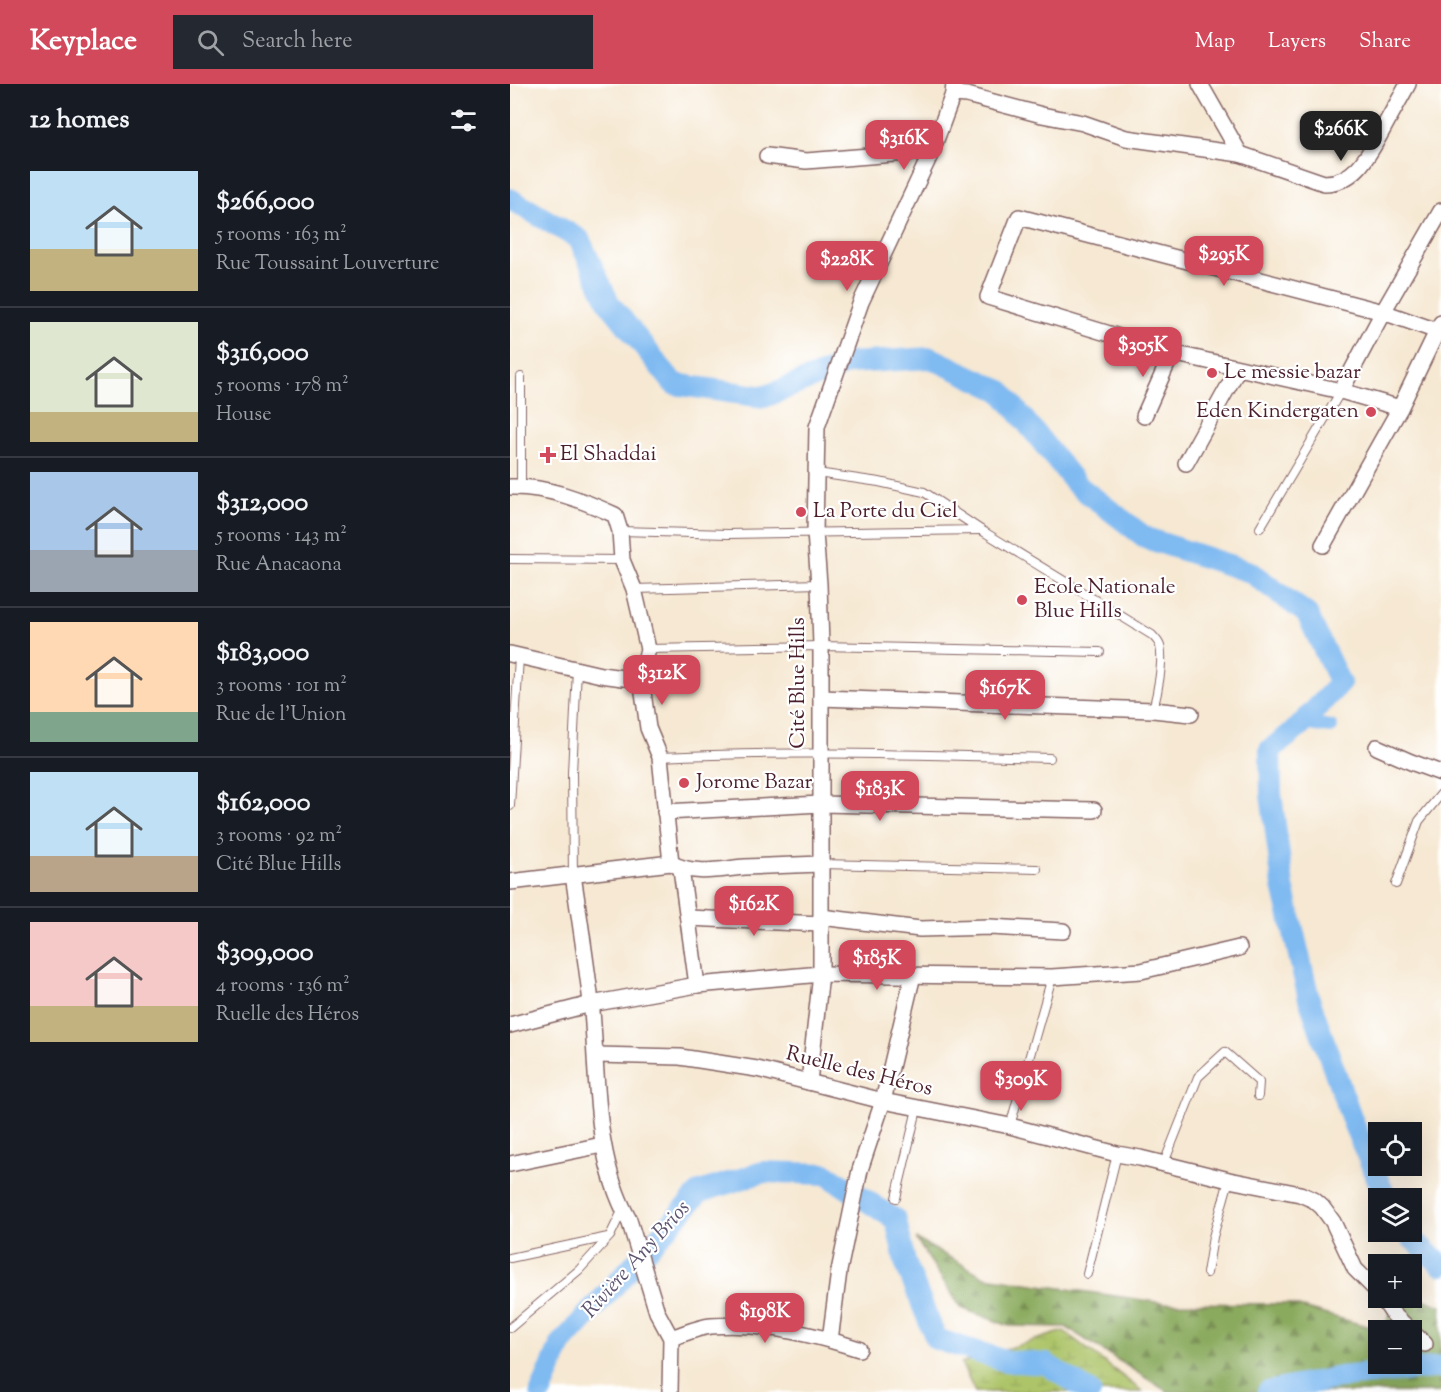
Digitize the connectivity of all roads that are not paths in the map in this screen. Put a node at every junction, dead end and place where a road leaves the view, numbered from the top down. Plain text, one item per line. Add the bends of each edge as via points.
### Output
1 (1200, 84) edge
2 (1408, 84) edge
3 (953, 89) edge
4 (932, 151) junction
5 (1240, 154) junction
6 (767, 156) dead end
7 (1441, 211) edge
8 (1383, 312) junction
9 (1439, 327) edge
10 (1172, 352) junction
11 (1238, 369) junction
12 (521, 376) dead end
13 (1341, 391) junction
14 (1400, 408) junction
15 (1144, 416) dead end
16 (1186, 464) dead end
17 (817, 473) junction
18 (515, 487) edge
19 (1260, 528) dead end
20 (981, 530) junction
21 (620, 531) junction
22 (815, 533) junction
23 (1323, 544) dead end
24 (510, 559) edge
25 (622, 560) junction
26 (819, 584) junction
27 (634, 589) junction
28 (821, 646) junction
29 (648, 649) junction
30 (1100, 652) dead end
31 (514, 656) edge
32 (577, 669) junction
33 (641, 678) junction
34 (821, 698) junction
35 (1154, 710) junction
36 (1191, 714) dead end
37 (1377, 747) dead end
38 (821, 753) junction
39 (660, 757) junction
40 (1050, 758) dead end
41 (1441, 772) edge
42 (1441, 794) edge
43 (821, 804) junction
44 (510, 806) edge
45 (1094, 810) dead end
46 (665, 812) junction
47 (821, 864) junction
48 (676, 866) junction
49 (1037, 869) dead end
50 (573, 875) junction
51 (510, 882) edge
52 (1396, 884) dead end
53 (688, 918) junction
54 (821, 921) junction
55 (1063, 931) dead end
56 (1239, 948) dead end
57 (821, 974) junction
58 (913, 975) junction
59 (1052, 977) junction
60 (697, 985) junction
61 (591, 1004) junction
62 (510, 1025) edge
63 (596, 1055) junction
64 (809, 1082) junction
65 (1258, 1096) dead end
66 (883, 1101) junction
67 (917, 1109) junction
68 (1010, 1126) junction
69 (602, 1145) junction
70 (1117, 1154) junction
71 (1164, 1163) junction
72 (510, 1164) edge
73 (1229, 1180) junction
74 (896, 1198) dead end
75 (626, 1215) junction
76 (610, 1236) junction
77 (510, 1258) edge
78 (1208, 1273) dead end
79 (1087, 1274) dead end
80 (1368, 1282) edge
81 (1389, 1308) edge
82 (1399, 1320) edge
83 (510, 1328) edge
84 (671, 1338) junction
85 (830, 1340) junction
86 (1422, 1341) edge
87 (1425, 1344) dead end
88 (859, 1349) dead end
89 (670, 1392) edge

1 - 5 street
2 - 5 street via 1364,163 1336,183 1324,183
3 - 4 street, Cité Blue Hills
3 - 5 street via 1126,138
4 - 6 street via 806,161
4 - 17 street, Cité Blue Hills via 846,341 817,427
7 - 8 street
8 - 9 street
8 - 10 street via 1019,217 988,297
8 - 13 street
9 - 14 street
10 - 11 street
10 - 15 street
11 - 13 street
11 - 16 street
12 - 18 lane
13 - 14 street
13 - 19 lane
14 - 23 street
17 - 20 lane via 924,492
17 - 22 street, Cité Blue Hills
18 - 21 street via 559,493 596,506 615,515
20 - 22 lane
20 - 35 lane via 1152,635 1161,649
21 - 22 lane
21 - 25 street
22 - 26 street, Cité Blue Hills
24 - 25 lane
25 - 27 street
26 - 27 lane
26 - 28 street, Cité Blue Hills
27 - 29 street
28 - 29 lane
28 - 30 lane
28 - 34 street, Cité Blue Hills
29 - 33 street
31 - 32 street
31 - 44 lane
32 - 33 street
32 - 50 lane
33 - 39 street via 648,728
34 - 35 street
34 - 38 street, Cité Blue Hills
35 - 36 street
37 - 41 street
38 - 39 lane
38 - 40 lane
38 - 43 street, Cité Blue Hills
39 - 46 street
42 - 52 lane via 1419,821
43 - 45 street
43 - 46 street
43 - 47 street, Cité Blue Hills
46 - 48 street
47 - 48 street via 712,871
47 - 49 lane
47 - 54 street, Cité Blue Hills
48 - 50 street
48 - 53 street
50 - 51 street
50 - 61 street
53 - 54 street
53 - 60 street
54 - 55 street via 920,929
54 - 57 street, Cité Blue Hills
56 - 59 street via 1141,971
57 - 58 street
57 - 60 street
57 - 64 street, Cité Blue Hills
58 - 59 street
58 - 66 street
59 - 68 lane
60 - 61 street
61 - 62 street
61 - 63 street
63 - 64 street, Ruelle des Héros via 680,1057
63 - 69 street
64 - 66 street, Ruelle des Héros
65 - 71 lane via 1259,1082 1225,1052 1198,1077
66 - 67 street, Ruelle des Héros
66 - 85 street via 860,1170 839,1270
67 - 68 street, Ruelle des Héros
67 - 74 lane
68 - 70 street, Ruelle des Héros
69 - 72 street
69 - 75 street
70 - 71 street, Ruelle des Héros
70 - 79 lane
71 - 73 street, Ruelle des Héros
73 - 78 lane via 1213,1237
73 - 80 street, Ruelle des Héros via 1314,1200 1333,1222 1355,1269
75 - 76 lane
75 - 84 street via 657,1312
76 - 77 lane
76 - 83 lane via 579,1270
81 - 82 street
84 - 85 street via 710,1326 773,1328
84 - 89 street
85 - 88 street
86 - 87 street

